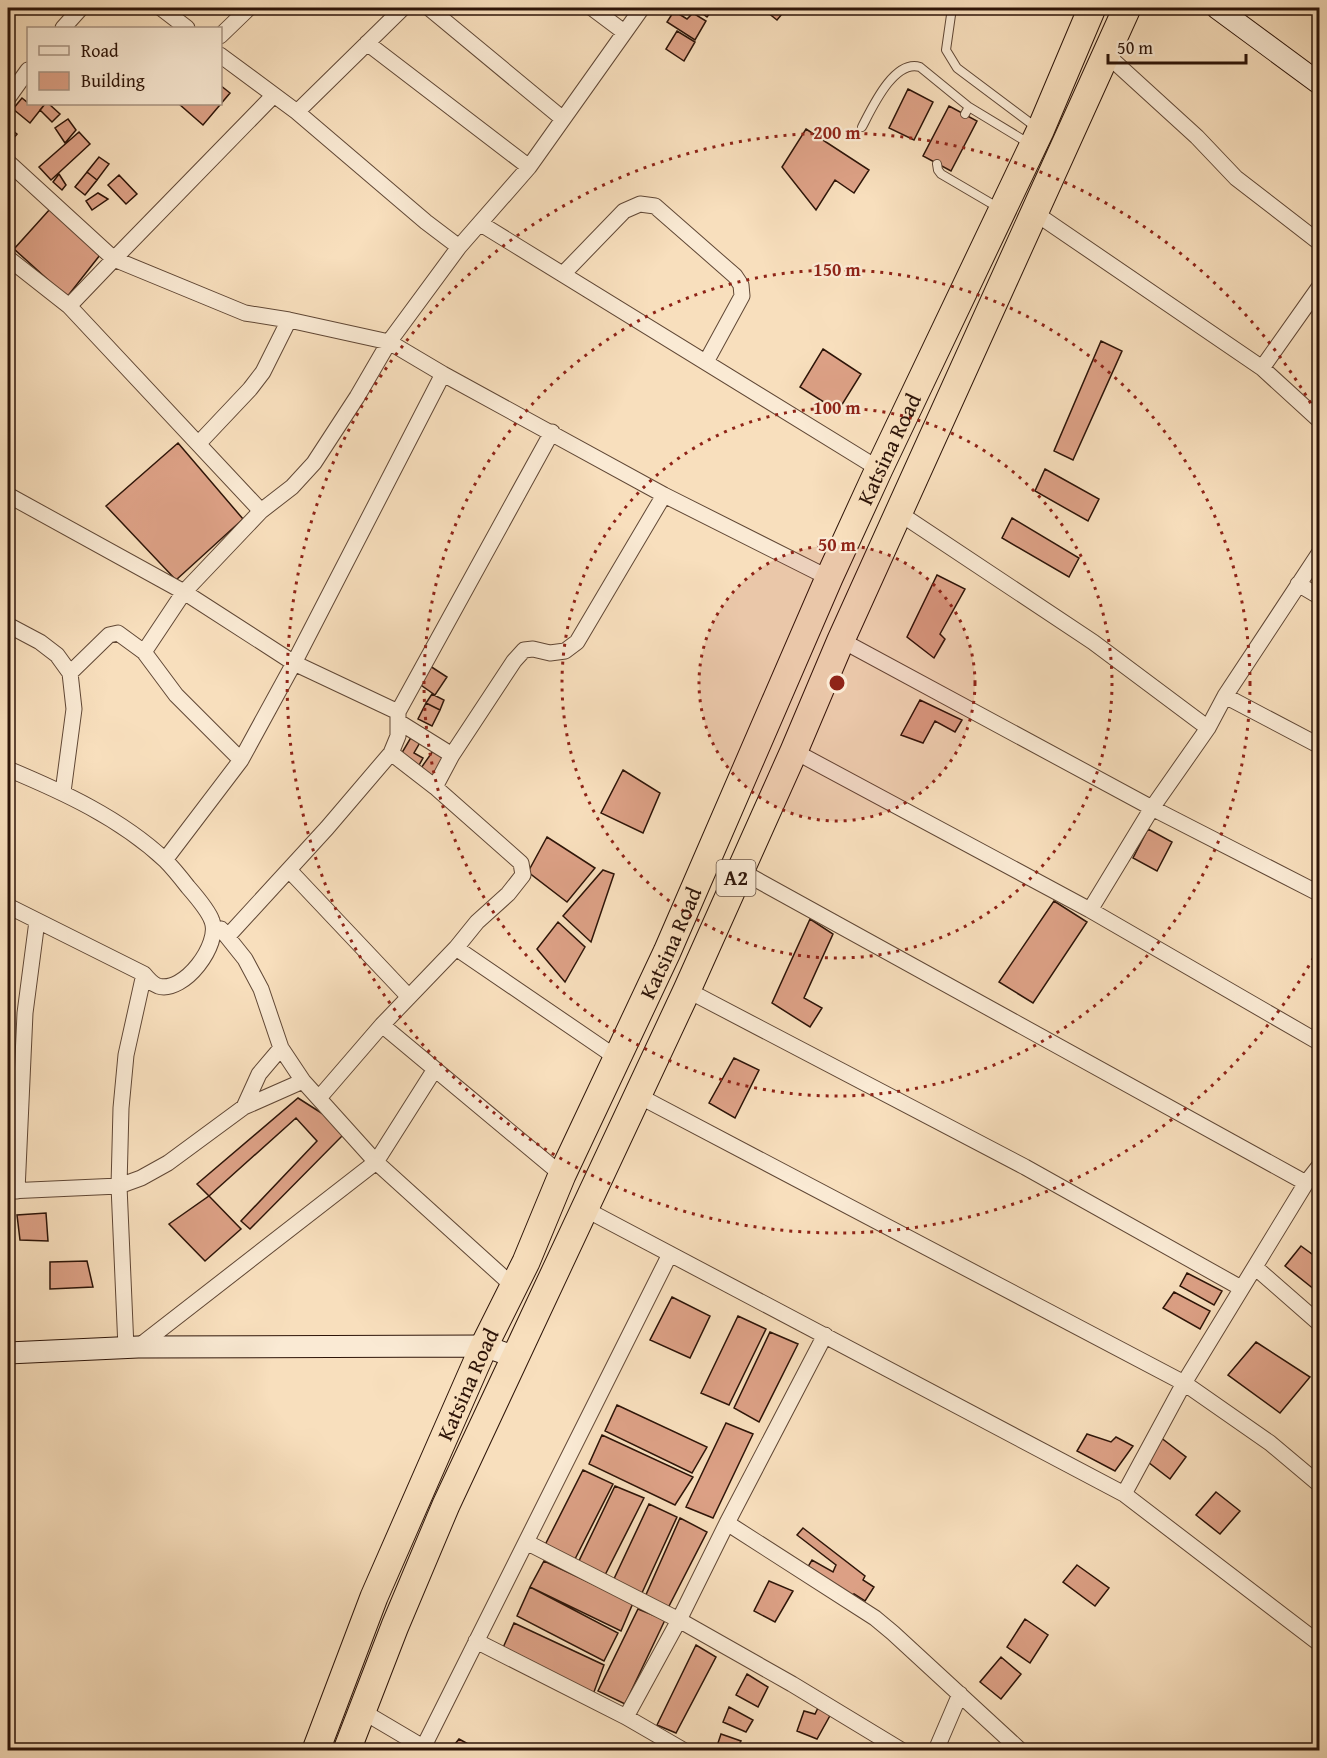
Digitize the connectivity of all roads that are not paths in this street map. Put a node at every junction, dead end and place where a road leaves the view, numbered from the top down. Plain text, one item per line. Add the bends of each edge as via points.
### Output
1 (81, 8) edge
2 (161, 8) edge
3 (249, 8) edge
4 (403, 8) edge
5 (429, 8) edge
6 (592, 8) edge
7 (642, 8) edge
8 (952, 8) edge
9 (1092, 8) edge
10 (1127, 8) edge
11 (1217, 8) edge
12 (64, 27) edge
13 (186, 27) edge
14 (624, 32) junction
15 (222, 34) edge
16 (367, 43) junction
17 (1106, 54) junction
18 (222, 57) edge
19 (27, 71) edge
20 (1320, 84) edge
21 (273, 96) junction
22 (8, 98) edge
23 (297, 112) junction
24 (563, 119) junction
25 (861, 127) dead end
26 (1036, 138) junction
27 (8, 162) edge
28 (938, 164) dead end
29 (530, 167) junction
30 (1003, 211) junction
31 (1035, 213) junction
32 (481, 224) junction
33 (1320, 243) edge
34 (459, 247) junction
35 (8, 258) edge
36 (114, 259) junction
37 (564, 274) junction
38 (1320, 286) edge
39 (69, 306) junction
40 (289, 320) junction
41 (389, 342) junction
42 (706, 362) junction
43 (1262, 368) junction
44 (443, 374) junction
45 (1320, 422) edge
46 (552, 432) junction
47 (199, 443) junction
48 (879, 469) junction
49 (8, 495) edge
50 (664, 495) junction
51 (261, 511) junction
52 (899, 513) junction
53 (1320, 552) edge
54 (829, 578) junction
55 (1298, 584) junction
56 (184, 592) junction
57 (1320, 597) edge
58 (8, 625) edge
59 (841, 640) junction
60 (144, 652) junction
61 (294, 663) junction
62 (70, 673) junction
63 (1225, 696) junction
64 (398, 717) junction
65 (1208, 728) junction
66 (1320, 746) edge
67 (794, 751) junction
68 (391, 753) junction
69 (452, 754) junction
70 (241, 760) junction
71 (8, 769) edge
72 (435, 787) junction
73 (63, 792) junction
74 (1152, 808) junction
75 (165, 860) junction
76 (289, 870) junction
77 (739, 870) junction
78 (1320, 894) edge
79 (8, 906) edge
80 (1090, 910) junction
81 (37, 921) junction
82 (212, 921) junction
83 (228, 936) junction
84 (456, 948) junction
85 (144, 975) junction
86 (687, 990) junction
87 (409, 997) junction
88 (382, 1025) junction
89 (1320, 1042) edge
90 (281, 1048) junction
91 (617, 1058) junction
92 (435, 1069) junction
93 (303, 1082) junction
94 (638, 1095) junction
95 (320, 1098) junction
96 (244, 1107) junction
97 (376, 1162) junction
98 (1319, 1165) edge
99 (562, 1175) junction
100 (1306, 1183) junction
101 (119, 1186) junction
102 (12, 1191) edge
103 (585, 1209) junction
104 (670, 1254) junction
105 (1256, 1268) junction
106 (513, 1286) junction
107 (1241, 1288) junction
108 (1320, 1324) edge
109 (825, 1335) junction
110 (484, 1346) junction
111 (132, 1347) junction
112 (8, 1353) edge
113 (515, 1358) junction
114 (1184, 1383) junction
115 (1320, 1485) edge
116 (1124, 1494) junction
117 (726, 1523) junction
118 (526, 1542) junction
119 (679, 1620) junction
120 (476, 1641) junction
121 (1320, 1644) edge
122 (960, 1694) junction
123 (362, 1712) junction
124 (626, 1717) junction
125 (425, 1749) edge
126 (316, 1750) edge
127 (347, 1750) edge
128 (683, 1750) edge
129 (901, 1750) edge
130 (936, 1750) edge
131 (1020, 1750) edge

1 - 12 street
2 - 13 street
3 - 15 street
4 - 16 street
5 - 24 street
6 - 14 street
7 - 14 street
8 - 26 lane via 946,50 957,68
9 - 26 highway, Katsina Road / A2
10 - 17 highway, A2
11 - 20 main road
14 - 24 street
16 - 23 street
16 - 29 street
17 - 31 highway, A2
17 - 33 street via 1236,178
18 - 21 street
19 - 22 street
21 - 23 street
21 - 36 street
23 - 34 street
24 - 29 street
25 - 26 lane via 880,92 905,66 913,64 967,110
26 - 30 highway, Katsina Road / A2
27 - 36 street
28 - 30 lane via 941,174
29 - 32 street
30 - 48 highway, Katsina Road / A2
31 - 43 street
31 - 52 highway, A2
32 - 34 street
32 - 37 street
34 - 41 street
35 - 39 street
36 - 39 street
36 - 40 street via 245,313
37 - 42 street
37 - 42 street via 624,211 640,204 655,206 741,285 742,296
38 - 43 street
39 - 47 street
40 - 41 street
40 - 47 street via 263,372
41 - 44 street
41 - 51 street via 314,463 292,487
42 - 48 street
43 - 45 street
44 - 46 street
44 - 61 street
46 - 50 street
46 - 64 street
47 - 51 street
48 - 54 highway, Katsina Road / A2
49 - 56 street
50 - 54 street
50 - 69 street via 577,642 565,651 524,650
51 - 56 street
52 - 59 highway, A2
52 - 65 street via 1093,642
53 - 55 street
54 - 91 highway, Katsina Road / A2
55 - 57 street
55 - 63 street
56 - 60 street
56 - 61 street
58 - 62 street via 40,642
59 - 67 highway, A2
59 - 74 street
60 - 62 street via 118,633 109,635
60 - 70 street via 176,695
61 - 64 street
61 - 70 street
62 - 73 street via 74,709
63 - 65 street
63 - 66 street
64 - 68 street via 398,736
64 - 69 street
65 - 74 street
67 - 77 highway, A2
67 - 80 street
68 - 72 street
68 - 76 street
69 - 72 street
70 - 75 street
71 - 73 street
72 - 84 street via 521,863 523,875
73 - 75 street via 122,826
74 - 78 street
74 - 80 street
75 - 82 street
76 - 83 street
76 - 87 street
77 - 86 highway, A2
77 - 100 street
79 - 81 street
80 - 89 street
81 - 85 street
81 - 102 street via 25,1013
82 - 83 street
82 - 85 street via 214,937 207,952 185,978 159,987
83 - 90 street via 261,989
84 - 87 street
84 - 91 street
85 - 101 street via 126,1055
86 - 94 highway, A2
86 - 107 street via 1025,1167
87 - 88 street
88 - 92 street
88 - 95 street
90 - 93 street
90 - 96 street via 259,1074
91 - 99 highway, Katsina Road / A2
92 - 97 street
92 - 99 street
93 - 95 street
93 - 96 street
94 - 103 highway, A2
94 - 114 street
95 - 97 street
96 - 101 street via 168,1163
97 - 106 street
97 - 111 street
98 - 100 street
99 - 106 highway, Katsina Road / A2
100 - 105 street
101 - 102 street
101 - 111 street
103 - 104 street
103 - 113 highway, A2
104 - 109 street
104 - 118 street
105 - 107 street
105 - 108 street
106 - 110 highway, Katsina Road / A2
107 - 114 street
109 - 116 street
109 - 117 street
110 - 111 main road
110 - 113 main road
110 - 126 highway, Katsina Road / A2 via 374,1597
111 - 112 main road
113 - 123 highway, A2 via 446,1505
114 - 115 street via 1270,1443
114 - 116 street
116 - 121 street
117 - 119 street
117 - 122 street via 874,1618
118 - 119 street
118 - 120 street
119 - 124 street
119 - 129 street
120 - 124 street
120 - 125 street
122 - 130 street
122 - 131 street
123 - 125 street
123 - 127 highway, A2
124 - 128 street

